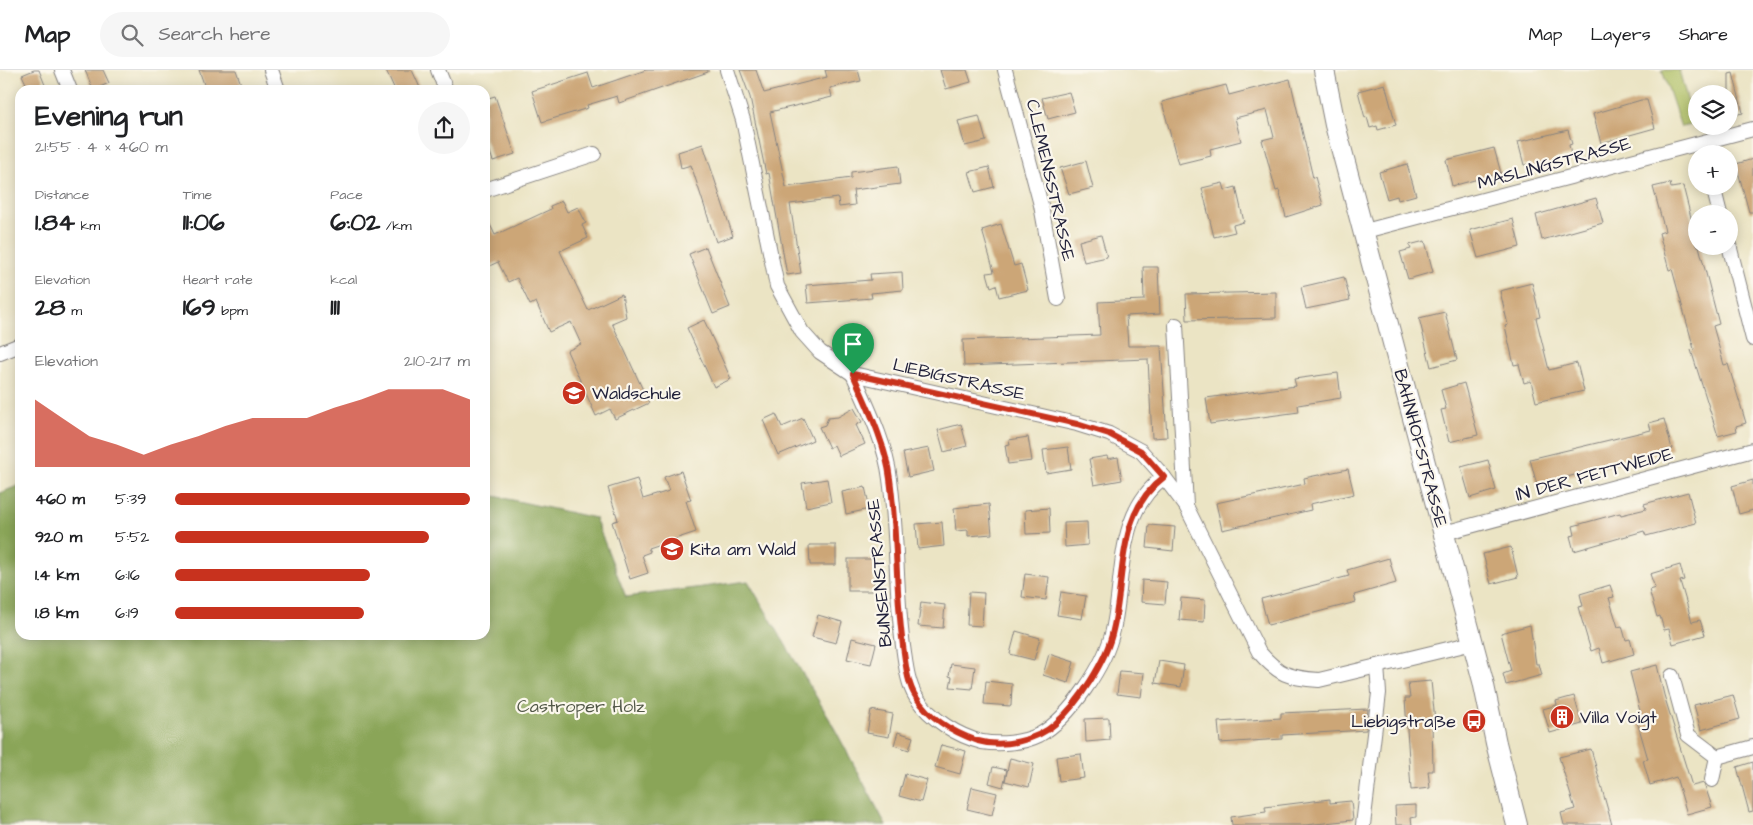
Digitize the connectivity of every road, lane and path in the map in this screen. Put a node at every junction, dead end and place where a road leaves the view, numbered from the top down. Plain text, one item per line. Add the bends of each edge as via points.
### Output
1 (62, 70) edge
2 (271, 70) edge
3 (438, 70) edge
4 (727, 70) edge
5 (1005, 70) edge
6 (1324, 70) edge
7 (68, 85) edge
8 (276, 85) edge
9 (444, 85) edge
10 (1753, 129) edge
11 (1711, 145) edge
12 (1688, 152) edge
13 (594, 154) dead end
14 (490, 188) edge
15 (1365, 231) junction
16 (1732, 255) edge
17 (1058, 299) dead end
18 (1176, 325) dead end
19 (1753, 338) edge
20 (15, 347) edge
21 (0, 353) edge
22 (853, 374) junction
23 (1753, 450) edge
24 (1164, 477) junction
25 (1186, 506) junction
26 (1444, 534) junction
27 (1473, 643) junction
28 (1377, 666) junction
29 (1672, 676) dead end
30 (1753, 747) edge
31 (1717, 757) junction
32 (1712, 780) dead end
33 (1363, 825) edge
34 (1517, 825) edge

1 - 7 street
2 - 8 street
3 - 9 street
4 - 22 street, LIEBIGSTRASSE via 743,120 777,286 802,332 820,352
5 - 17 street, CLEMENSSTRASSE via 1041,205
6 - 15 main road, BAHNHOFSTRASSE via 1335,125
10 - 11 street, MASLINGSTRASSE
12 - 15 street, MASLINGSTRASSE
13 - 14 street
15 - 26 main road, BAHNHOFSTRASSE
16 - 19 street
18 - 25 street, LIEBIGSTRASSE
20 - 21 street
22 - 24 street, LIEBIGSTRASSE via 1109,434 1141,451
22 - 24 street, BUNSENSTRASSE via 874,422 890,478 900,628 909,682 916,697 937,718 954,732 981,742 998,744 1037,736 1055,724 1082,692 1102,659 1113,631 1123,550 1130,525 1142,500
23 - 26 street, IN DER FETTWEIDE
24 - 25 street, LIEBIGSTRASSE
25 - 28 street, LIEBIGSTRASSE via 1259,652 1274,669 1294,678 1319,680
26 - 27 main road, BAHNHOFSTRASSE
27 - 28 street, LIEBIGSTRASSE
27 - 34 main road, BAHNHOFSTRASSE
28 - 33 street via 1379,693
29 - 31 street via 1688,736
30 - 31 street
31 - 32 street

